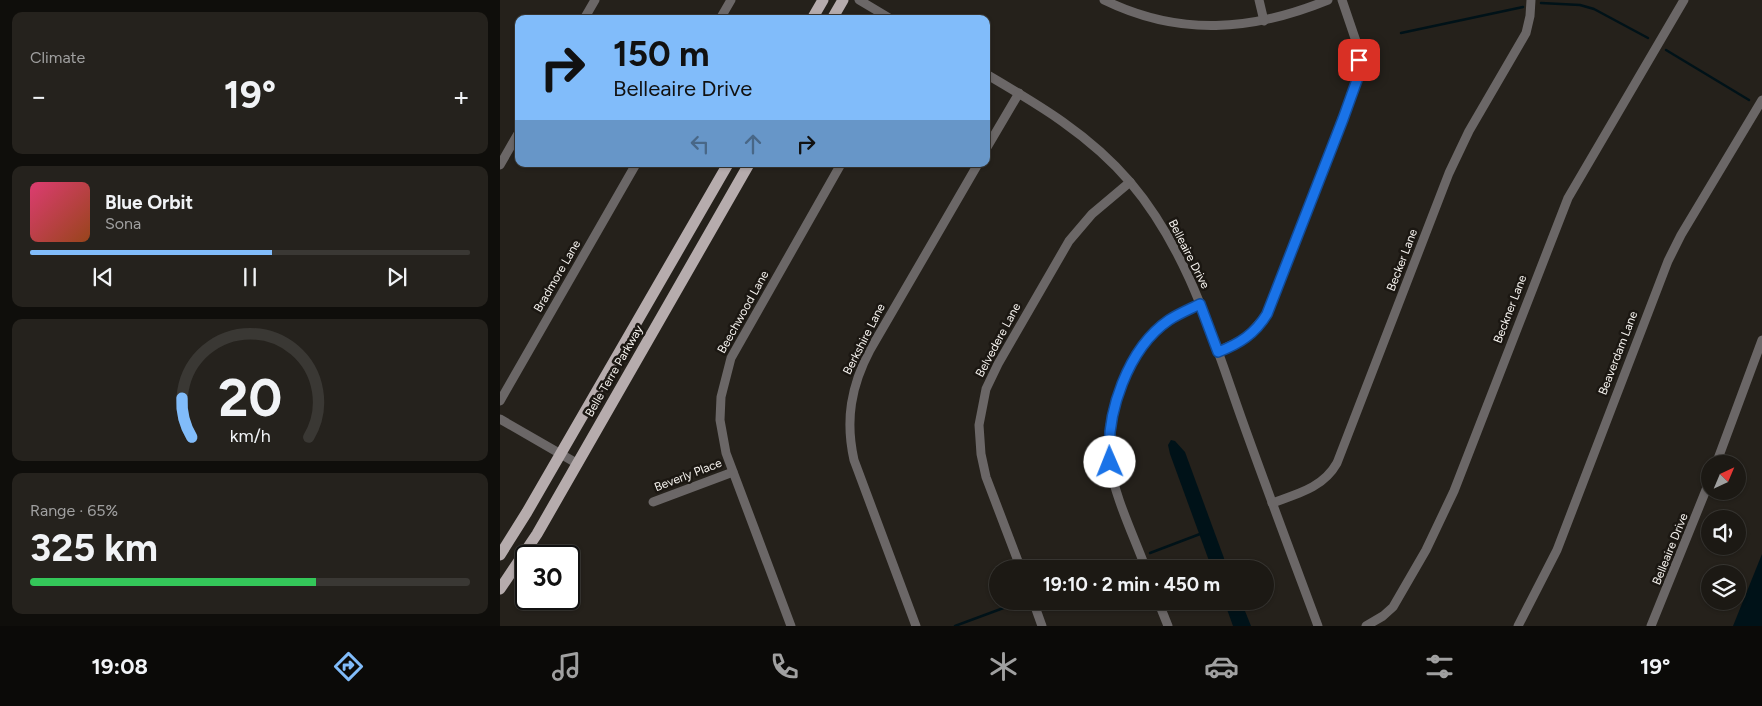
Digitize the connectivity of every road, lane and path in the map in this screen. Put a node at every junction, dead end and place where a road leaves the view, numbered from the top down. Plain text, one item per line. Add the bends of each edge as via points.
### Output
1 (595, 0) edge
2 (730, 0) edge
3 (823, 0) edge
4 (842, 0) edge
5 (859, 0) edge
6 (1104, 0) edge
7 (1258, 0) edge
8 (1328, 0) edge
9 (1342, 0) edge
10 (1531, 0) edge
11 (1684, 0) edge
12 (586, 15) edge
13 (722, 15) edge
14 (814, 15) edge
15 (834, 15) edge
16 (884, 15) edge
17 (1264, 21) junction
18 (990, 76) edge
19 (1019, 93) junction
20 (1762, 100) edge
21 (515, 139) edge
22 (990, 142) edge
23 (500, 165) edge
24 (634, 167) edge
25 (726, 167) edge
26 (746, 167) edge
27 (840, 167) edge
28 (976, 167) edge
29 (1130, 182) junction
30 (1200, 304) junction
31 (1762, 340) edge
32 (1218, 352) junction
33 (500, 401) edge
34 (500, 419) edge
35 (560, 454) junction
36 (1719, 455) edge
37 (578, 464) junction
38 (732, 472) junction
39 (1702, 500) edge
40 (653, 502) dead end
41 (1272, 503) junction
42 (500, 555) edge
43 (1018, 560) edge
44 (1143, 560) edge
45 (500, 589) edge
46 (1036, 610) edge
47 (1162, 610) edge
48 (791, 626) edge
49 (916, 626) edge
50 (1042, 626) edge
51 (1168, 626) edge
52 (1318, 626) edge
53 (1366, 626) edge
54 (1518, 626) edge
55 (1651, 626) edge

1 - 12 street
2 - 13 street
3 - 14 main road
4 - 15 main road
5 - 16 street
6 - 17 street via 1146,17 1176,23 1221,26
7 - 17 street
8 - 17 street
9 - 32 street via 1359,53 1357,80 1267,314 1246,338
10 - 41 street, Becker Lane via 1526,33 1448,173 1337,463 1315,486
11 - 53 street, Beckner Lane via 1568,198 1454,491 1426,550 1394,607
18 - 19 street, Belleaire Drive
19 - 22 street
19 - 29 street, Belleaire Drive via 1082,135
20 - 54 street, Beaverdam Lane via 1680,235 1556,550
21 - 23 street
24 - 33 street, Bradmore Lane
25 - 35 main road, Belle Terre Parkway
26 - 37 main road, Belle Terre Parkway
27 - 38 street, Beechwood Lane via 742,336 725,373 720,420
28 - 49 street, Berkshire Lane via 870,350 858,375 851,403 854,460
29 - 30 street, Belleaire Drive via 1173,244
29 - 43 street, Belvedere Lane via 1092,214 1069,241 986,389 979,425 983,464
30 - 32 street, Belleaire Drive
30 - 44 street via 1169,320 1151,336 1121,385 1111,413 1108,451 1113,477
31 - 36 street
32 - 41 street, Belleaire Drive
34 - 35 street
35 - 37 street
35 - 42 main road, Belle Terre Parkway
37 - 45 main road, Belle Terre Parkway
38 - 40 street, Beverly Place
38 - 48 street, Beechwood Lane
39 - 55 street, Belleaire Drive
41 - 52 street, Belleaire Drive
46 - 50 street
47 - 51 street

